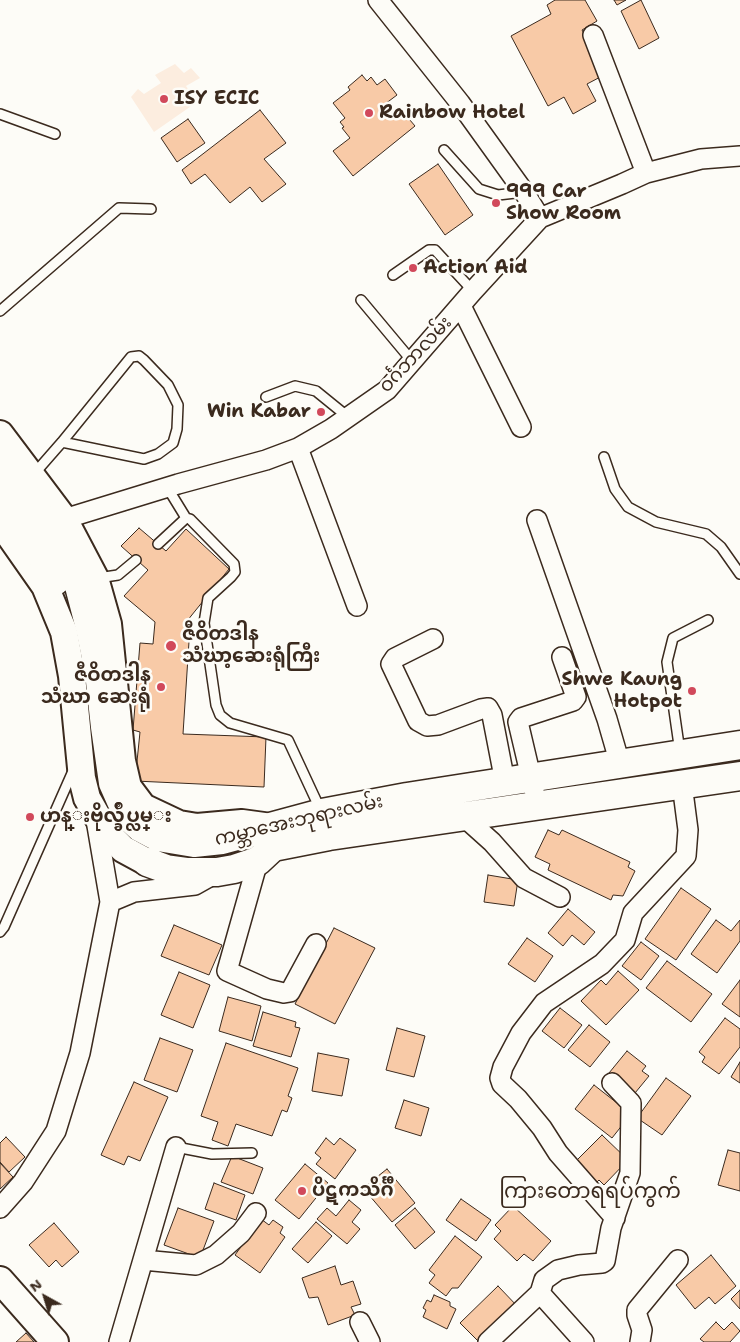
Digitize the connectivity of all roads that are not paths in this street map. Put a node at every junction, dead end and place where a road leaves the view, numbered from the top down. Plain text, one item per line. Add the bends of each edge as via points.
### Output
1 (386, 3) edge
2 (594, 35) dead end
3 (0, 114) edge
4 (55, 134) dead end
5 (444, 150) dead end
6 (740, 156) edge
7 (646, 173) junction
8 (524, 192) junction
9 (152, 210) dead end
10 (540, 218) junction
11 (393, 275) dead end
12 (473, 291) junction
13 (360, 300) dead end
14 (461, 306) junction
15 (0, 311) edge
16 (412, 361) junction
17 (266, 397) dead end
18 (348, 417) junction
19 (521, 427) dead end
20 (0, 434) edge
21 (62, 442) junction
22 (298, 448) junction
23 (604, 457) dead end
24 (0, 459) edge
25 (32, 476) junction
26 (167, 487) junction
27 (0, 493) edge
28 (186, 518) junction
29 (64, 519) junction
30 (537, 520) dead end
31 (0, 522) edge
32 (158, 544) dead end
33 (136, 560) dead end
34 (740, 574) edge
35 (95, 578) junction
36 (357, 606) dead end
37 (708, 620) dead end
38 (433, 639) dead end
39 (562, 657) dead end
40 (740, 745) edge
41 (680, 754) junction
42 (79, 757) junction
43 (620, 764) junction
44 (740, 776) edge
45 (532, 777) junction
46 (505, 782) junction
47 (682, 784) junction
48 (536, 806) junction
49 (322, 813) junction
50 (95, 814) junction
51 (463, 816) junction
52 (268, 845) junction
53 (147, 862) joint
54 (217, 872) junction
55 (560, 897) dead end
56 (110, 902) junction
57 (0, 932) edge
58 (316, 944) dead end
59 (612, 1083) dead end
60 (176, 1147) joint
61 (252, 1153) dead end
62 (0, 1208) edge
63 (256, 1213) dead end
64 (615, 1218) junction
65 (143, 1260) junction
66 (678, 1260) dead end
67 (0, 1280) edge
68 (540, 1293) junction
69 (360, 1322) dead end
70 (55, 1342) edge
71 (119, 1342) edge
72 (370, 1342) edge
73 (488, 1342) edge
74 (584, 1342) edge
75 (640, 1342) edge

1 - 8 street
2 - 7 street
3 - 4 lane
5 - 8 lane via 479,189 498,194
6 - 7 street, ဝင်္ဂဘာလမ်း via 701,159
7 - 10 street, ဝင်္ဂဘာလမ်း
8 - 10 street
9 - 15 lane via 119,208
10 - 12 street, ဝင်္ဂဘာလမ်း
11 - 12 lane via 429,250 435,250
12 - 14 street, ဝင်္ဂဘာလမ်း
13 - 16 lane
14 - 16 street, ဝင်္ဂဘာလမ်း
14 - 19 street
16 - 18 street, ဝင်္ဂဘာလမ်း via 387,390
17 - 18 lane via 295,386 316,391
18 - 22 street, ဝင်္ဂဘာလမ်း
20 - 25 main road
21 - 21 lane via 131,357 139,356 144,360 168,385 178,405 173,443 144,459
21 - 25 lane
22 - 26 street, ဝင်္ဂဘာလမ်း
22 - 36 street
23 - 34 lane via 614,489 628,507 656,522 706,534 721,547
24 - 52 main road, ကမ္ဘာအေးဘုရားလမ်း via 41,517 79,586 99,672 114,783 132,819 158,837 194,843 222,840
25 - 29 main road
26 - 28 lane
26 - 29 street, ဝင်္ဂဘာလမ်း
27 - 52 main road, ကမ္ဘာအေးဘုရားလမ်း via 40,552 70,609 89,708 95,768 106,806 115,820 149,849 173,857 201,860 228,857
28 - 32 lane
28 - 49 lane via 234,564 236,572 208,598 204,623 220,715 230,723 288,740
29 - 35 main road
30 - 43 street
31 - 42 main road via 45,586 64,632 72,676
33 - 35 lane via 118,575
35 - 52 main road via 108,624 122,761 128,787 143,807 178,824 197,827 242,823
37 - 41 lane via 673,638 667,662
38 - 46 street via 395,658 391,664 418,721 427,726 438,725 488,708
39 - 45 street via 576,696 573,701 521,718 518,722
40 - 41 main road, ကမ္ဘာအေးဘုရားလမ်း
41 - 43 main road, ကမ္ဘာအေးဘုရားလမ်း
42 - 50 main road via 87,798
42 - 57 lane
43 - 45 main road, ကမ္ဘာအေးဘုရားလမ်း
44 - 47 main road, ကမ္ဘာအေးဘုရားလမ်း
45 - 46 main road, ကမ္ဘာအေးဘုရားလမ်း
45 - 48 street
46 - 49 main road, ကမ္ဘာအေးဘုရားလမ်း
47 - 48 main road, ကမ္ဘာအေးဘုရားလမ်း
47 - 64 street via 688,830 686,856 633,913 625,940 602,964 544,1003 521,1033 500,1078
48 - 51 main road, ကမ္ဘာအေးဘုရားလမ်း
49 - 52 main road, ကမ္ဘာအေးဘုရားလမ်း
50 - 53 main road via 106,832 123,849
50 - 56 street
51 - 52 main road, ကမ္ဘာအေးဘုရားလမ်း
51 - 55 street via 524,878
52 - 54 main road, ကမ္ဘာအေးဘုရားလမ်း via 234,869
52 - 58 street via 227,972 267,989 290,992
53 - 54 main road, ကမ္ဘာအေးဘုရားလမ်း via 166,869
54 - 56 street via 194,885 134,892
56 - 62 street via 80,1053 56,1130 23,1182
59 - 64 street via 632,1106 630,1173
60 - 61 lane via 212,1154
60 - 65 street
63 - 65 street via 241,1233 216,1255 196,1265
64 - 68 street via 602,1264 558,1270 544,1280
65 - 71 street
66 - 75 street via 637,1310 642,1330
67 - 70 main road
68 - 73 street
68 - 74 street
69 - 72 street

